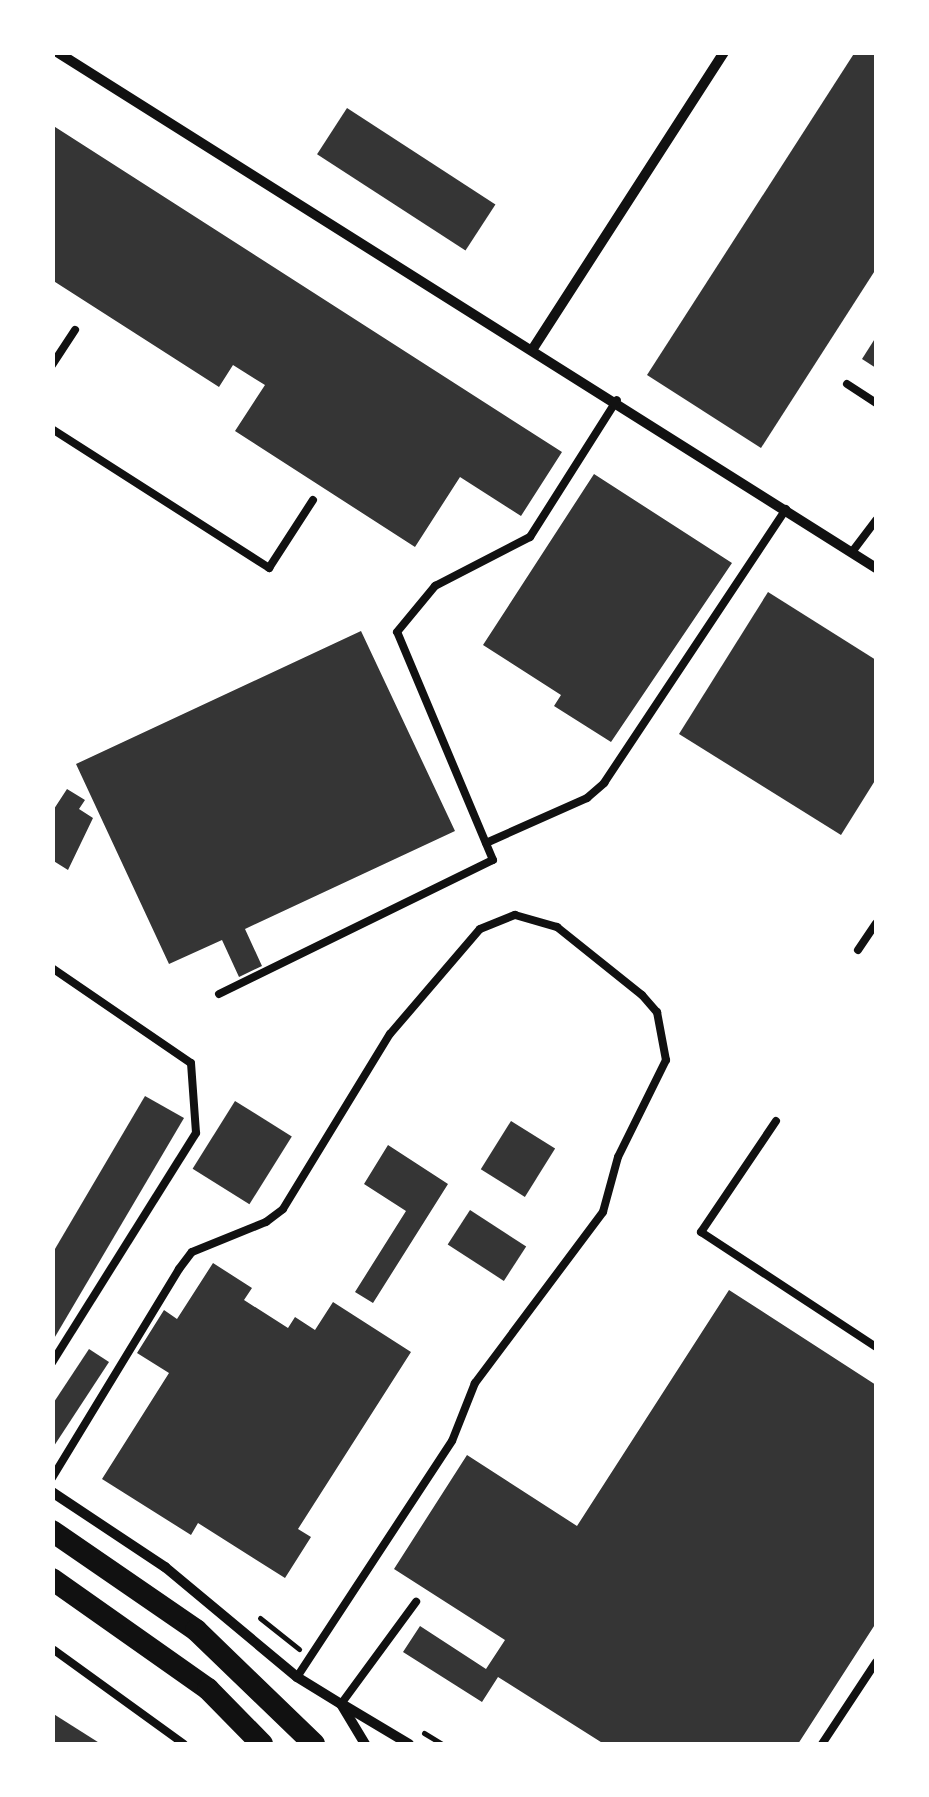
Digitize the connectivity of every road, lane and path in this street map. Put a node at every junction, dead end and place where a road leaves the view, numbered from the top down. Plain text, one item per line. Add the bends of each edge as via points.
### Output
1 (57, 52) edge
2 (724, 52) edge
3 (75, 330) dead end
4 (534, 347) junction
5 (52, 365) edge
6 (847, 384) dead end
7 (617, 400) junction
8 (876, 403) edge
9 (52, 428) edge
10 (313, 500) dead end
11 (786, 510) junction
12 (876, 520) edge
13 (852, 552) junction
14 (876, 568) edge
15 (486, 843) junction
16 (876, 923) edge
17 (858, 950) dead end
18 (52, 968) edge
19 (219, 994) dead end
20 (776, 1121) dead end
21 (876, 1347) edge
22 (52, 1363) edge
23 (52, 1478) edge
24 (52, 1492) edge
25 (52, 1531) edge
26 (52, 1579) edge
27 (416, 1602) dead end
28 (54, 1650) edge
29 (876, 1662) edge
30 (297, 1677) junction
31 (341, 1704) junction
32 (184, 1744) edge
33 (262, 1744) edge
34 (314, 1744) edge
35 (366, 1744) edge
36 (409, 1744) edge
37 (822, 1744) edge

1 - 4 street
2 - 4 street
3 - 5 lane
4 - 7 street
6 - 8 lane
7 - 11 street
7 - 15 lane via 530,538 434,586 396,632
9 - 10 lane via 269,568
11 - 13 street
11 - 15 lane via 604,783 587,798
12 - 13 lane
13 - 14 street
15 - 19 lane via 493,860
16 - 17 lane
18 - 22 lane via 191,1062 196,1133
20 - 21 lane via 701,1232
23 - 30 lane via 192,1252 266,1222 282,1208 390,1034 480,929 515,914 557,926 642,995 657,1012 666,1060 618,1157 602,1212 475,1384 452,1441
24 - 30 street via 165,1567
25 - 34 highway via 196,1630
26 - 33 highway via 208,1689
27 - 31 lane
28 - 32 lane
29 - 37 lane
30 - 31 street
31 - 35 street
31 - 36 street

